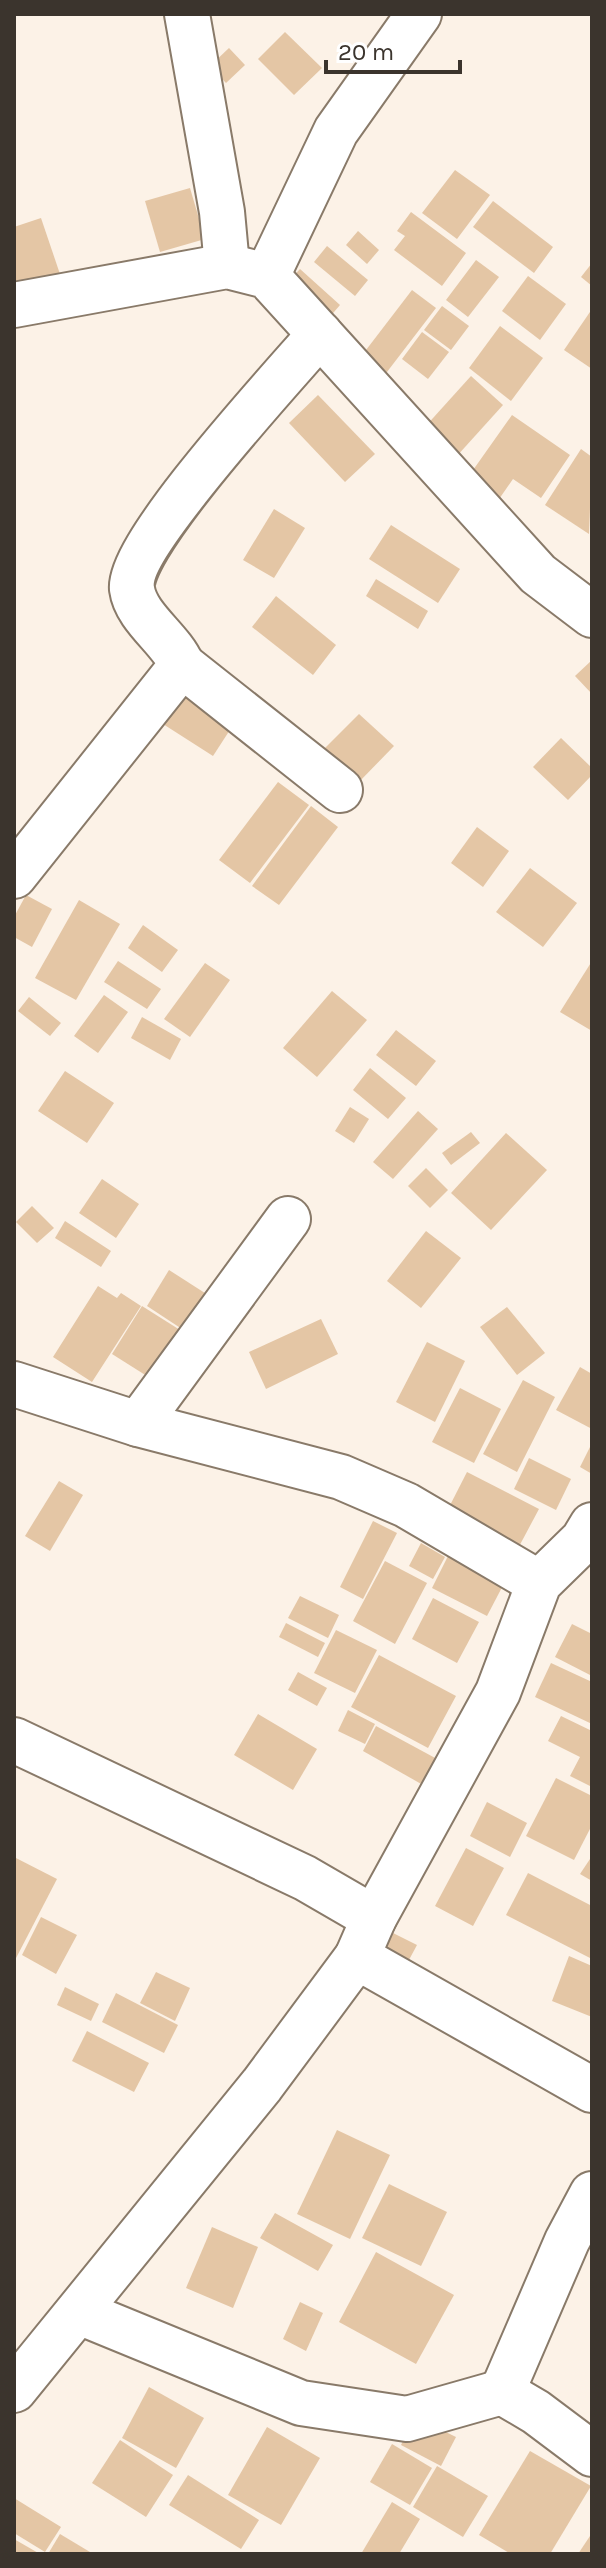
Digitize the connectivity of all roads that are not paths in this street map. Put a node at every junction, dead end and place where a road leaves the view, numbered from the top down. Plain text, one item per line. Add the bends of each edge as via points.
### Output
1 (187, 14) edge
2 (419, 14) edge
3 (247, 271) junction
4 (14, 305) edge
5 (320, 334) junction
6 (592, 615) edge
7 (182, 665) junction
8 (340, 790) dead end
9 (14, 876) edge
10 (288, 1219) dead end
11 (14, 1384) edge
12 (138, 1424) junction
13 (592, 1525) edge
14 (539, 1583) junction
15 (14, 1740) edge
16 (366, 1937) junction
17 (592, 2090) edge
18 (592, 2194) edge
19 (79, 2312) junction
20 (14, 2390) edge
21 (502, 2392) junction
22 (592, 2454) edge

1 - 3 street via 222,212
2 - 3 street
3 - 4 street
3 - 5 street
5 - 6 street via 538,574
5 - 7 street via 182,496 134,567 135,601
7 - 8 street
7 - 9 street
10 - 12 street
11 - 12 street
12 - 14 street via 341,1477 406,1505
13 - 14 street
14 - 16 street via 498,1692
15 - 16 street via 305,1878
16 - 17 street
16 - 19 street via 262,2085
18 - 21 street
19 - 20 street
19 - 21 street via 301,2403 407,2419
21 - 22 street

